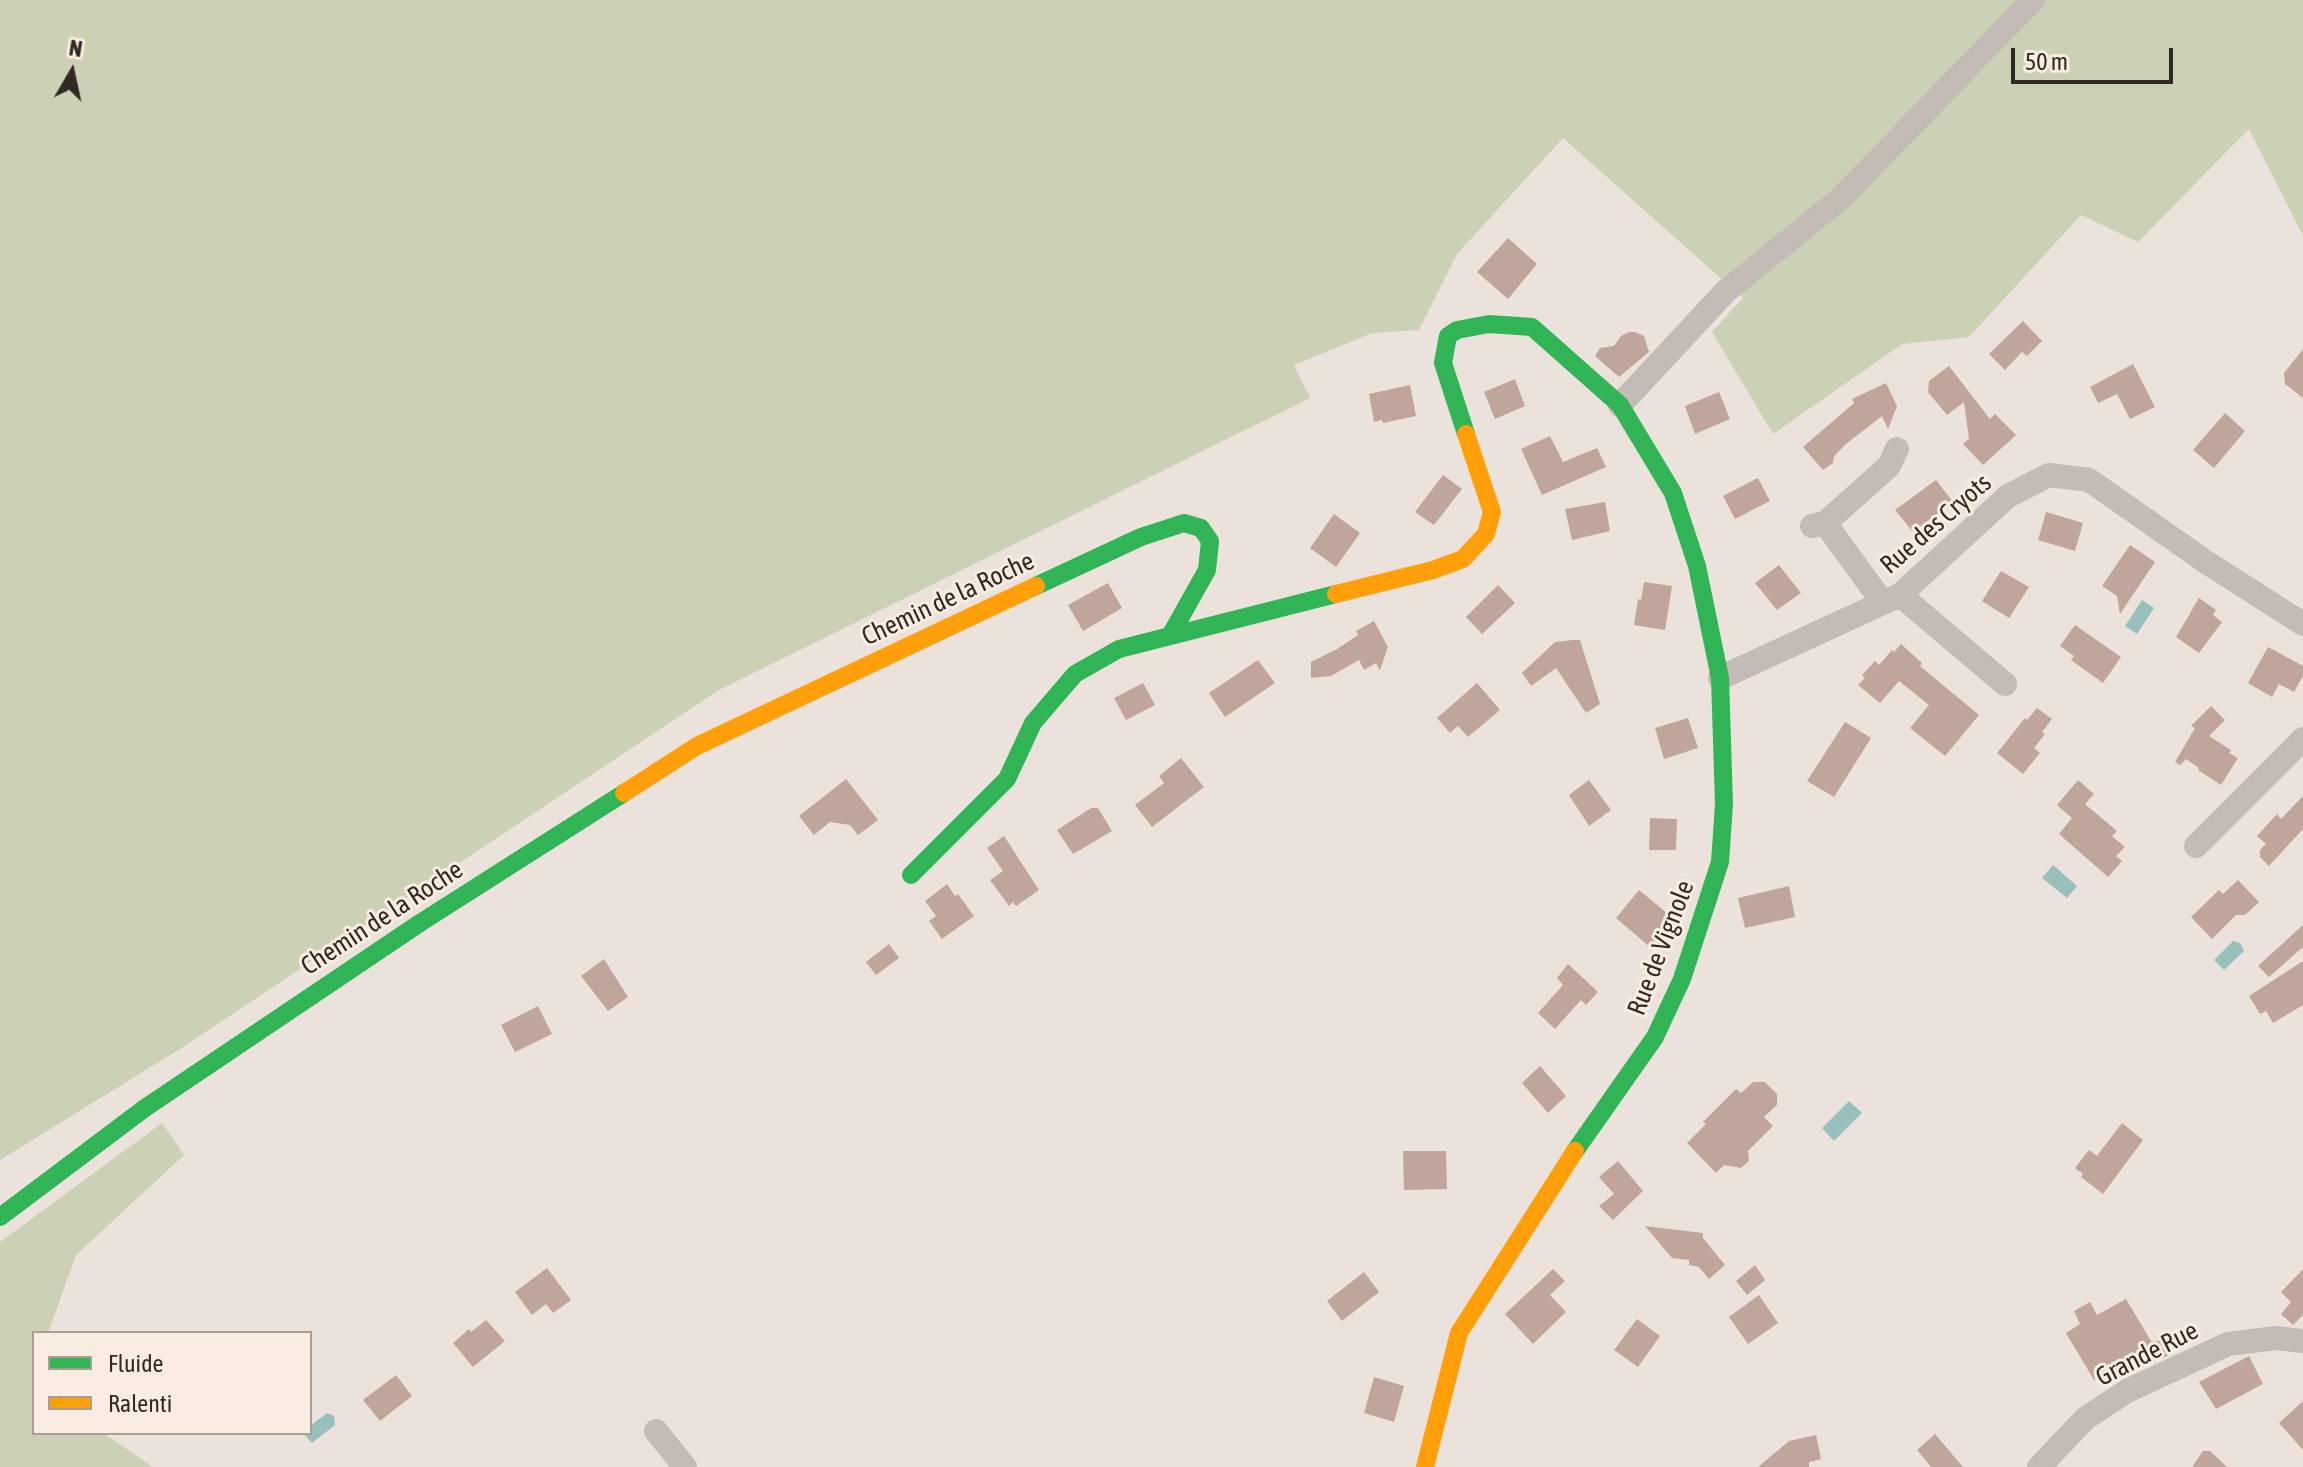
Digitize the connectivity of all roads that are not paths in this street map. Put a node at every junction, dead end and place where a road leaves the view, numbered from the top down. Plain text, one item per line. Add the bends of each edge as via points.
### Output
1 (2033, 0) edge
2 (1620, 405) junction
3 (1897, 449) dead end
4 (1892, 599) junction
5 (2303, 624) edge
6 (1170, 636) junction
7 (1720, 678) junction
8 (2005, 684) dead end
9 (2303, 739) edge
10 (2196, 846) dead end
11 (911, 875) dead end
12 (0, 1217) edge
13 (2303, 1341) edge
14 (656, 1431) dead end
15 (1427, 1465) edge
16 (685, 1467) edge
17 (2039, 1467) edge

1 - 2 street via 1840,199 1726,291
2 - 6 street via 1532,327 1489,324 1457,330 1448,336 1443,363 1492,512 1486,534 1463,559
2 - 7 street, Rue de Vignole via 1673,493 1697,566
3 - 4 street via 1889,466 1818,525
4 - 5 street, Rue des Cryots via 2008,496 2049,475 2089,480
4 - 7 street, Rue des Cryots
4 - 8 street
6 - 11 street via 1119,649 1075,674 1033,723 1007,779
6 - 12 street, Chemin de la Roche via 1207,570 1210,541 1201,528 1184,523 1141,537 697,746 420,923 158,1100
7 - 15 street, Rue de Vignole via 1720,862 1682,979 1655,1037 1551,1186 1459,1333
9 - 10 street
13 - 17 street, Grande Rue via 2276,1338 2228,1344 2127,1391 2086,1418
14 - 16 street

